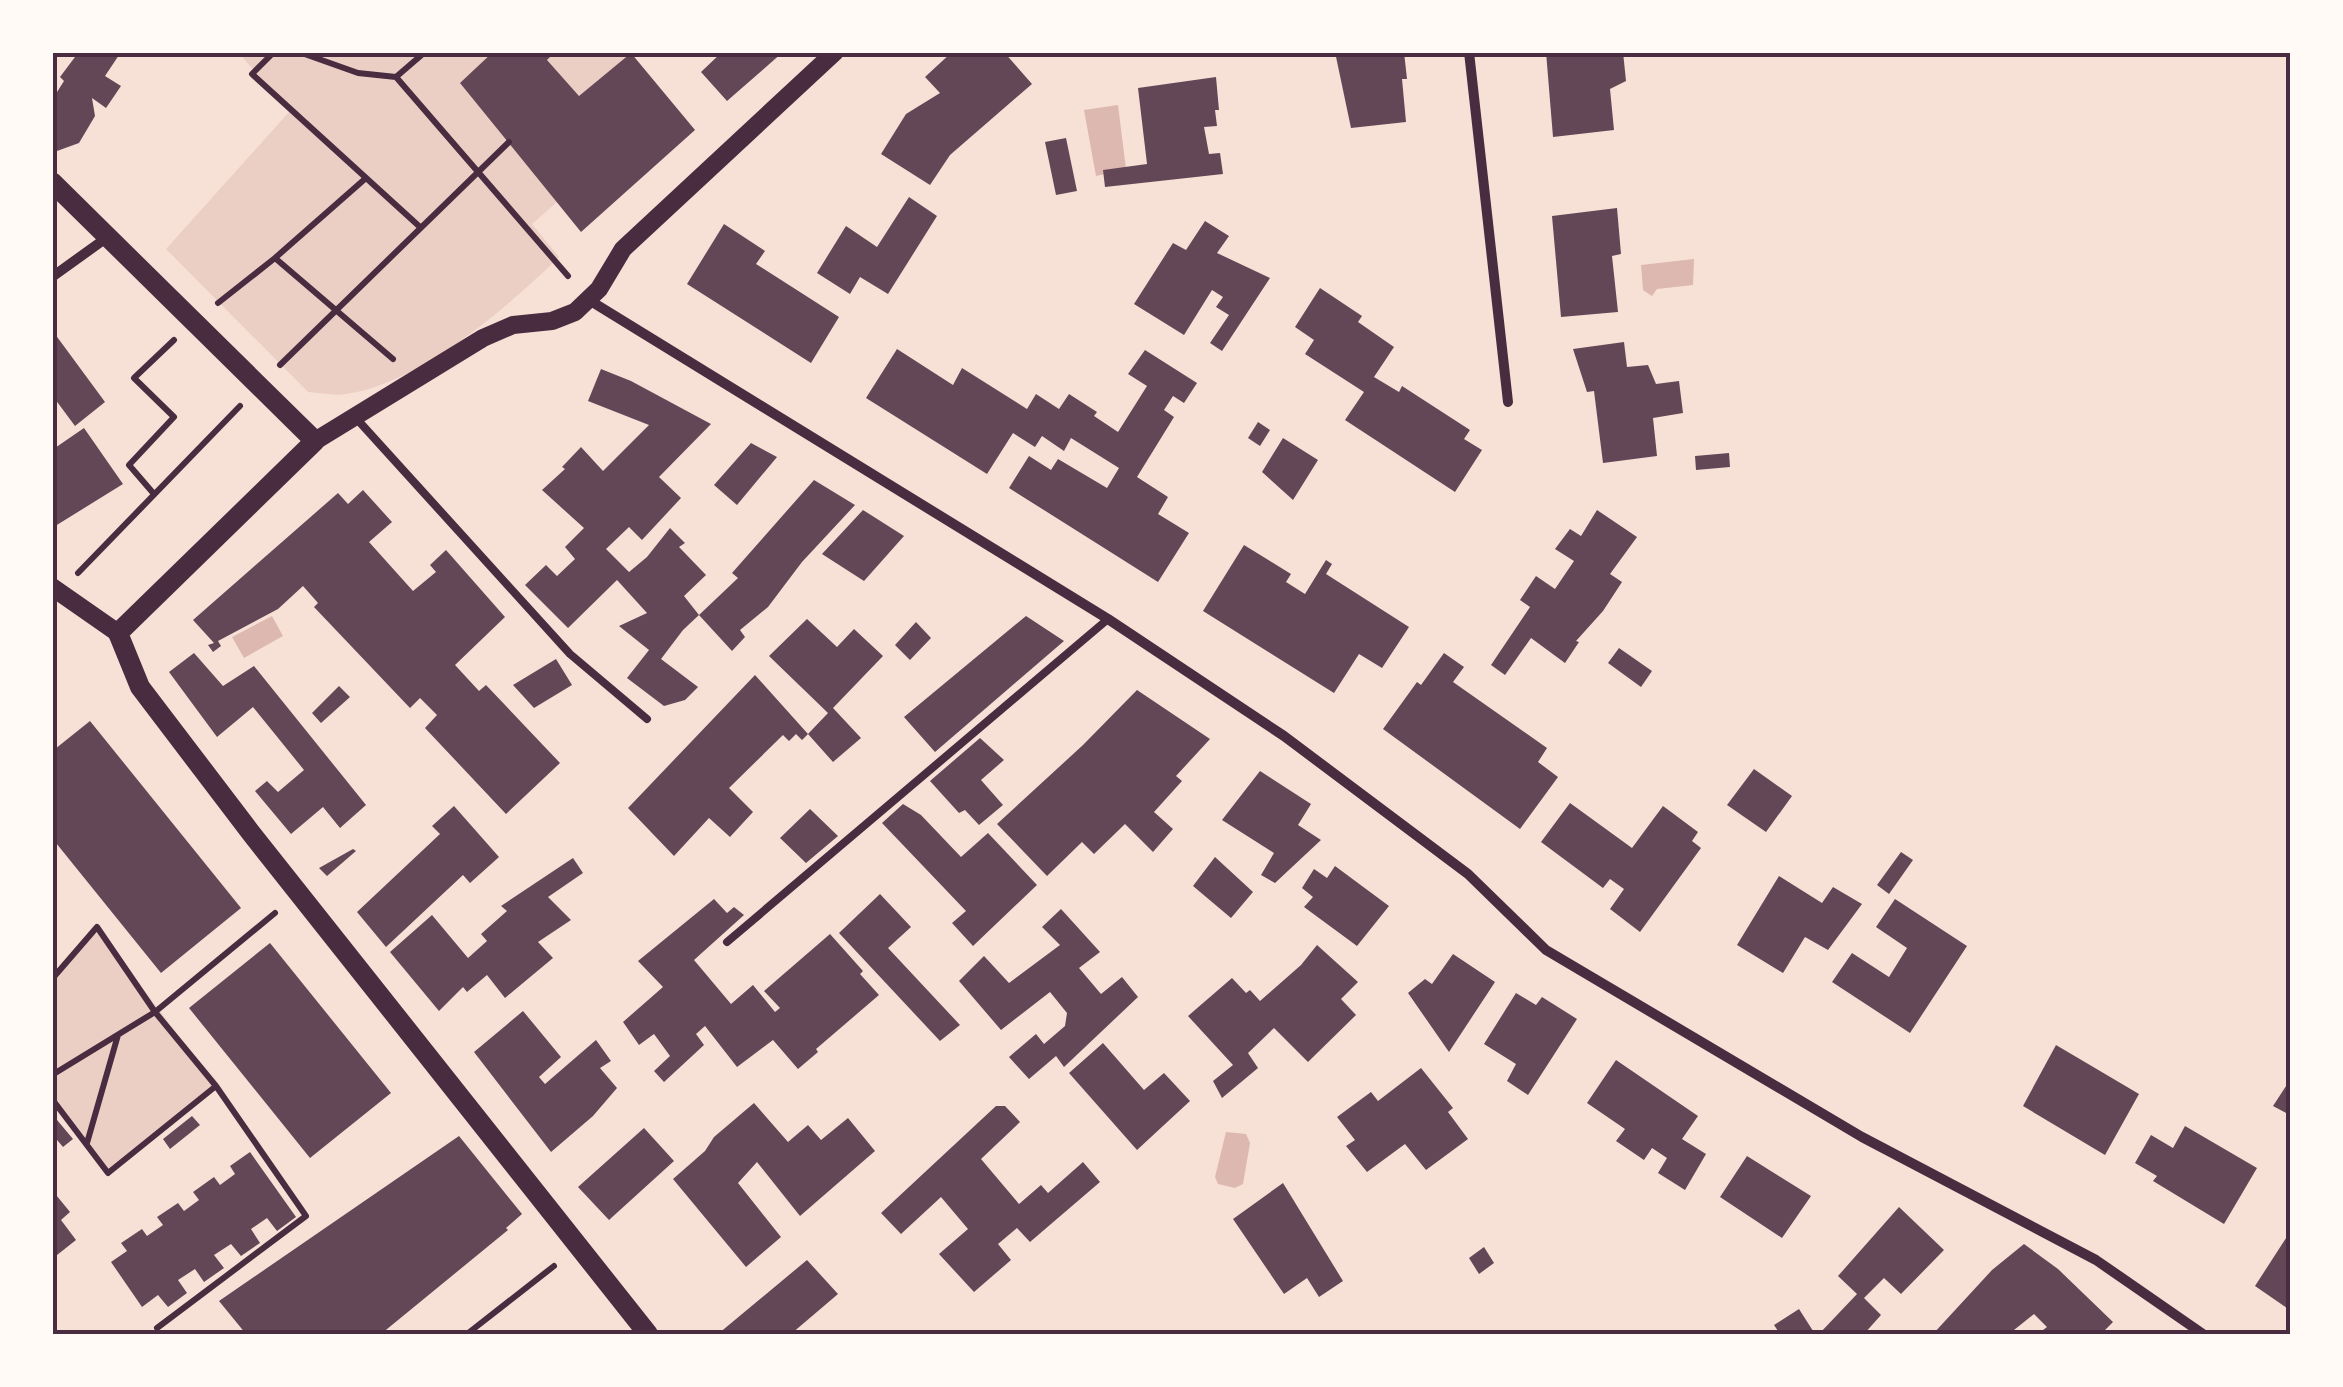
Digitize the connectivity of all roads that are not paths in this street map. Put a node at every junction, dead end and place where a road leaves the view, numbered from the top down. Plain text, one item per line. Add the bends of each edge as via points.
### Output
1 (836, 52) edge
2 (1469, 52) edge
3 (52, 182) edge
4 (110, 236) junction
5 (52, 277) edge
6 (589, 300) junction
7 (1508, 402) dead end
8 (355, 417) junction
9 (315, 441) junction
10 (52, 587) edge
11 (1108, 619) junction
12 (118, 633) junction
13 (647, 720) dead end
14 (727, 942) dead end
15 (648, 1334) edge
16 (2203, 1334) edge

1 - 6 street via 623,249
2 - 7 street
3 - 4 main road
4 - 5 street
4 - 9 main road
6 - 8 street via 552,321 513,325 483,338
6 - 11 street
8 - 9 street
8 - 13 lane via 570,654
9 - 12 main road
10 - 12 street
11 - 14 lane
11 - 16 street via 1284,736 1468,874 1546,950 1862,1137 2096,1260
12 - 15 main road via 140,687

